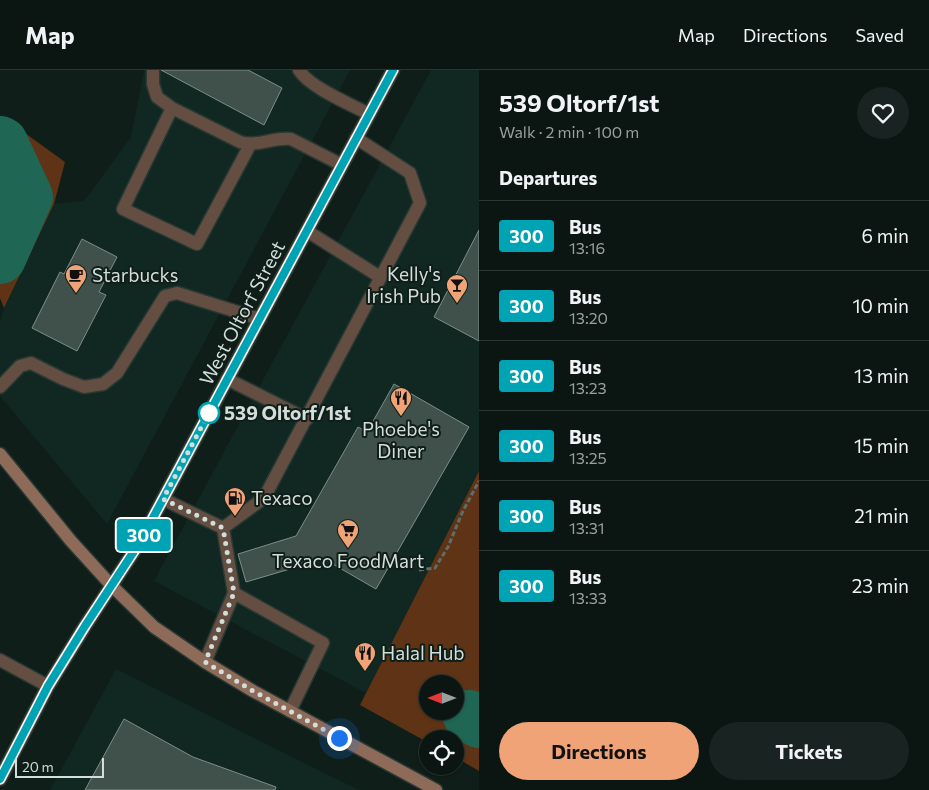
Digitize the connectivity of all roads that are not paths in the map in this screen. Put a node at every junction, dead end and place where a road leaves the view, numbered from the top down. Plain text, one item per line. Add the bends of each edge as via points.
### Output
1 (153, 70) edge
2 (299, 70) edge
3 (393, 70) edge
4 (172, 108) junction
5 (369, 114) junction
6 (356, 138) junction
7 (250, 145) junction
8 (342, 165) junction
9 (307, 231) junction
10 (380, 277) junction
11 (260, 319) junction
12 (227, 379) junction
13 (0, 387) edge
14 (307, 419) junction
15 (0, 454) edge
16 (162, 502) junction
17 (223, 528) junction
18 (111, 585) junction
19 (234, 593) junction
20 (0, 660) edge
21 (205, 662) junction
22 (48, 686) junction
23 (290, 711) junction
24 (0, 779) edge
25 (419, 786) edge
26 (436, 790) edge

1 - 4 lane via 157,97
2 - 5 lane via 314,85
3 - 5 main road, West Oltorf Street
4 - 7 lane
4 - 7 lane via 123,209 198,244
5 - 6 main road, West Oltorf Street
6 - 8 main road, West Oltorf Street
6 - 10 lane via 410,173 420,203
7 - 8 lane via 291,139
8 - 9 main road, West Oltorf Street
9 - 10 lane
9 - 11 main road, West Oltorf Street
10 - 14 lane
11 - 12 main road, West Oltorf Street
11 - 13 lane via 178,293 165,296 117,373 103,384 84,387 31,363 20,366
12 - 14 lane
12 - 16 main road, West Oltorf Street
14 - 17 lane via 264,498
15 - 18 main road
16 - 17 lane
16 - 18 main road, West Oltorf Street
17 - 19 lane
18 - 21 main road via 154,627
18 - 22 main road, West Oltorf Street
19 - 21 lane
19 - 23 lane via 323,643
20 - 22 lane
21 - 23 main road
22 - 24 main road, West Oltorf Street
23 - 25 main road
25 - 26 main road

